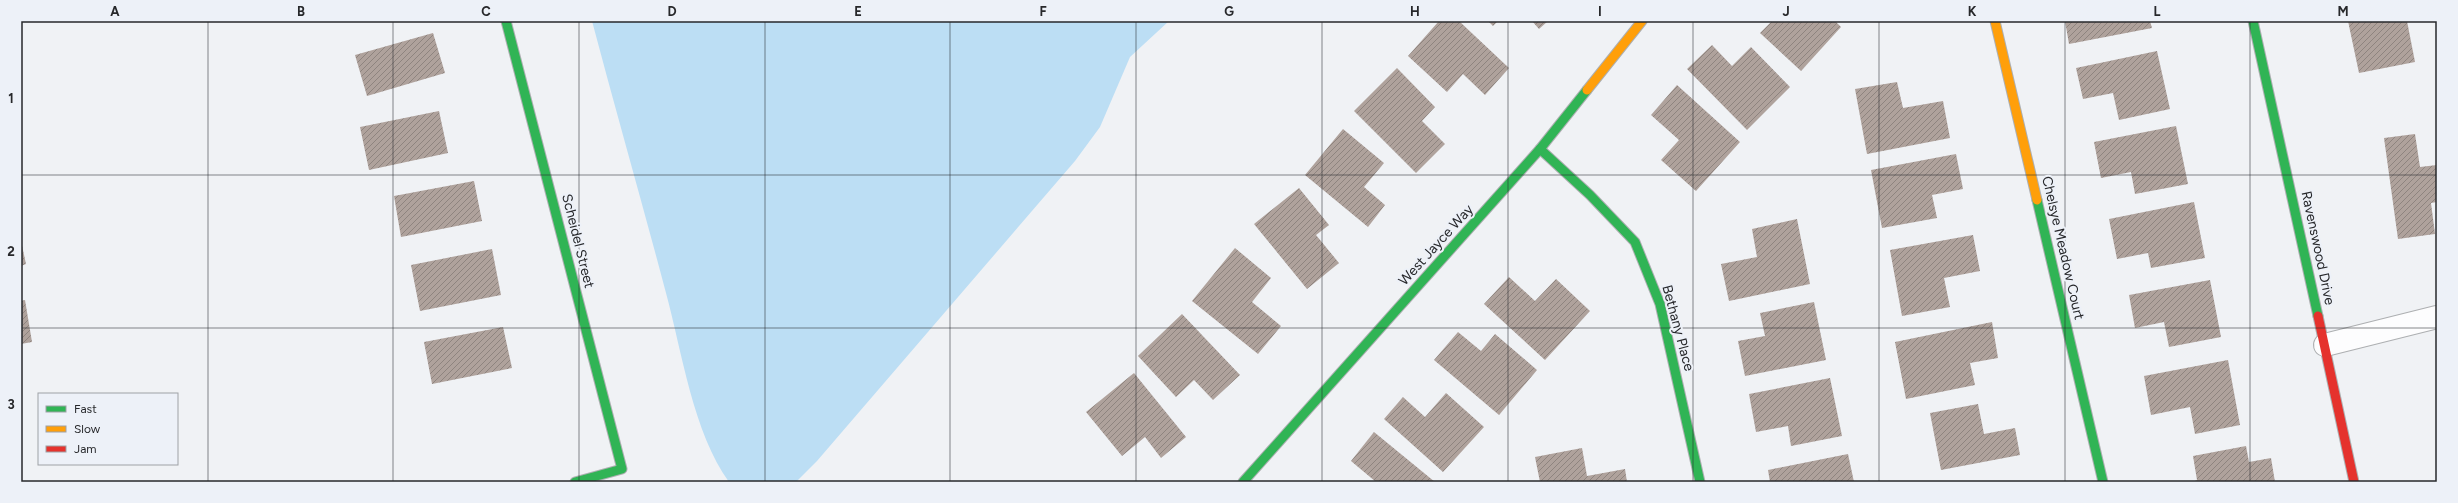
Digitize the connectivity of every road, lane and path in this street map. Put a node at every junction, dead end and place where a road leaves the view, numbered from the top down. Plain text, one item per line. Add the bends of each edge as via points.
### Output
1 (506, 21) edge
2 (1642, 21) edge
3 (1995, 21) edge
4 (2253, 21) edge
5 (1540, 149) junction
6 (2437, 318) edge
7 (2325, 345) junction
8 (575, 482) edge
9 (1243, 482) edge
10 (1700, 482) edge
11 (2103, 482) edge
12 (2354, 482) edge

1 - 8 street, Scheidel Street via 622,468
2 - 5 street, West Jayce Way
3 - 11 street, Chelsye Meadow Court
4 - 7 street, Ravenswood Drive
5 - 9 street, West Jayce Way
5 - 10 street, Bethany Place via 1590,195 1635,242 1660,304
6 - 7 street
7 - 12 street, Ravenswood Drive

